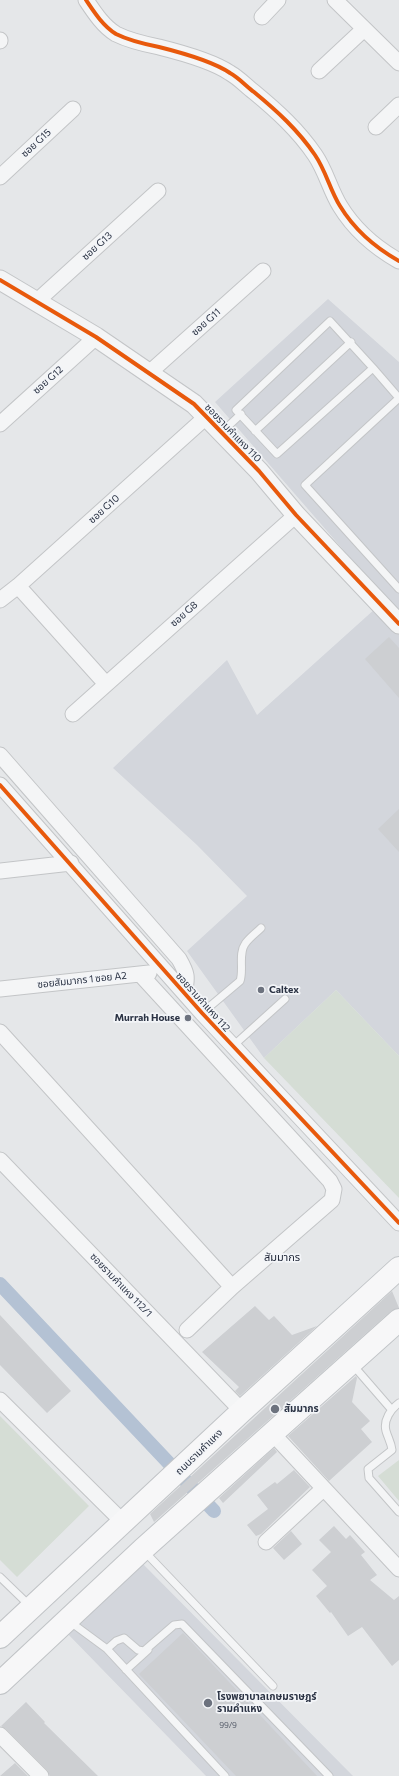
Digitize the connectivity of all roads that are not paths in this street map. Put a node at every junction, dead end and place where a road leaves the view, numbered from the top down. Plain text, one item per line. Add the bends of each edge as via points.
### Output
1 (86, 0) edge
2 (278, 0) edge
3 (335, 0) edge
4 (262, 17) dead end
5 (364, 29) junction
6 (399, 63) edge
7 (319, 71) dead end
8 (399, 105) edge
9 (72, 109) dead end
10 (376, 127) dead end
11 (0, 177) edge
12 (158, 191) dead end
13 (399, 261) edge
14 (263, 271) dead end
15 (0, 280) edge
16 (36, 302) junction
17 (96, 337) junction
18 (351, 342) junction
19 (373, 368) junction
20 (149, 373) junction
21 (399, 398) edge
22 (241, 414) junction
23 (206, 417) junction
24 (0, 424) edge
25 (255, 431) junction
26 (222, 433) junction
27 (296, 516) junction
28 (18, 586) junction
29 (399, 589) edge
30 (0, 600) edge
31 (399, 624) edge
32 (106, 684) junction
33 (73, 714) dead end
34 (0, 755) edge
35 (0, 785) edge
36 (71, 863) junction
37 (0, 871) edge
38 (103, 871) junction
39 (90, 886) junction
40 (261, 928) dead end
41 (164, 971) junction
42 (140, 974) junction
43 (0, 989) edge
44 (184, 993) junction
45 (285, 999) dead end
46 (202, 1013) junction
47 (0, 1032) edge
48 (232, 1046) junction
49 (0, 1160) edge
50 (399, 1223) edge
51 (399, 1268) edge
52 (232, 1287) junction
53 (399, 1320) edge
54 (187, 1330) dead end
55 (352, 1363) junction
56 (0, 1400) edge
57 (399, 1403) edge
58 (391, 1409) junction
59 (242, 1411) junction
60 (273, 1434) junction
61 (323, 1489) junction
62 (399, 1512) edge
63 (124, 1523) junction
64 (266, 1542) dead end
65 (142, 1550) junction
66 (399, 1569) edge
67 (0, 1577) edge
68 (31, 1607) junction
69 (67, 1620) junction
70 (0, 1637) edge
71 (107, 1649) junction
72 (148, 1650) junction
73 (126, 1670) junction
74 (0, 1683) edge
75 (273, 1686) dead end
76 (0, 1735) edge
77 (41, 1776) edge
78 (225, 1776) edge
79 (329, 1776) edge

1 - 13 street via 98,18 115,33 136,42 200,59 230,72 266,102 298,131 316,156 340,206 355,226 382,252
2 - 4 street
3 - 5 street
5 - 6 street
5 - 7 street
8 - 10 street
9 - 11 street, ซอย G15
12 - 16 street, ซอย G13
14 - 20 street, ซอย G11
15 - 16 street, ซอยรามคำแหง 110
16 - 17 street, ซอยรามคำแหง 110
17 - 20 street, ซอยรามคำแหง 110
17 - 24 street, ซอย G12
18 - 19 lane
18 - 22 lane via 330,321 236,410
18 - 25 lane
19 - 21 lane
19 - 25 lane via 277,454
20 - 23 street, ซอยรามคำแหง 110 via 194,404
21 - 29 lane via 305,485
22 - 25 lane
22 - 26 lane
23 - 26 street, ซอยรามคำแหง 110
23 - 28 street, ซอย G10
26 - 27 street, ซอยรามคำแหง 110
27 - 31 street, ซอยรามคำแหง 110
27 - 32 street, ซอย G8
28 - 30 street, ซอย G10
28 - 32 street
32 - 33 street, ซอย G8
34 - 38 street, ซอยรามคำแหง 112
35 - 36 street, ซอยรามคำแหง 112
36 - 37 street
36 - 39 street, ซอยรามคำแหง 112
38 - 39 street
38 - 44 street, ซอยรามคำแหง 112 via 179,959 186,971
39 - 41 street, ซอยรามคำแหง 112
40 - 46 lane via 245,944 240,981
41 - 42 street, ซอยสัมมากร 1 ซอย A2
41 - 44 street, ซอยรามคำแหง 112
42 - 43 street, ซอยสัมมากร 1 ซอย A2
42 - 52 street via 330,1181 334,1189 332,1200
44 - 46 street, ซอยรามคำแหง 112
45 - 48 lane
46 - 48 street, ซอยรามคำแหง 112
47 - 52 street
48 - 50 street, ซอยรามคำแหง 112
49 - 59 street, ซอยรามคำแหง 112/1
51 - 59 main road, ถนนรามคำแหง
52 - 54 street
53 - 55 main road
55 - 58 lane
55 - 60 main road
56 - 63 street
57 - 58 lane
58 - 62 lane via 385,1430 392,1450 368,1469 369,1478
59 - 63 main road, ถนนรามคำแหง
60 - 61 street
60 - 65 main road
61 - 64 street
61 - 66 street
63 - 68 main road, ถนนรามคำแหง
65 - 69 main road
65 - 75 lane
67 - 68 lane
68 - 70 main road, ถนนรามคำแหง
69 - 71 lane
69 - 74 main road
71 - 72 lane via 124,1638 138,1650
71 - 73 lane
72 - 73 lane
72 - 79 lane via 176,1624 184,1626
73 - 78 lane
76 - 77 street

